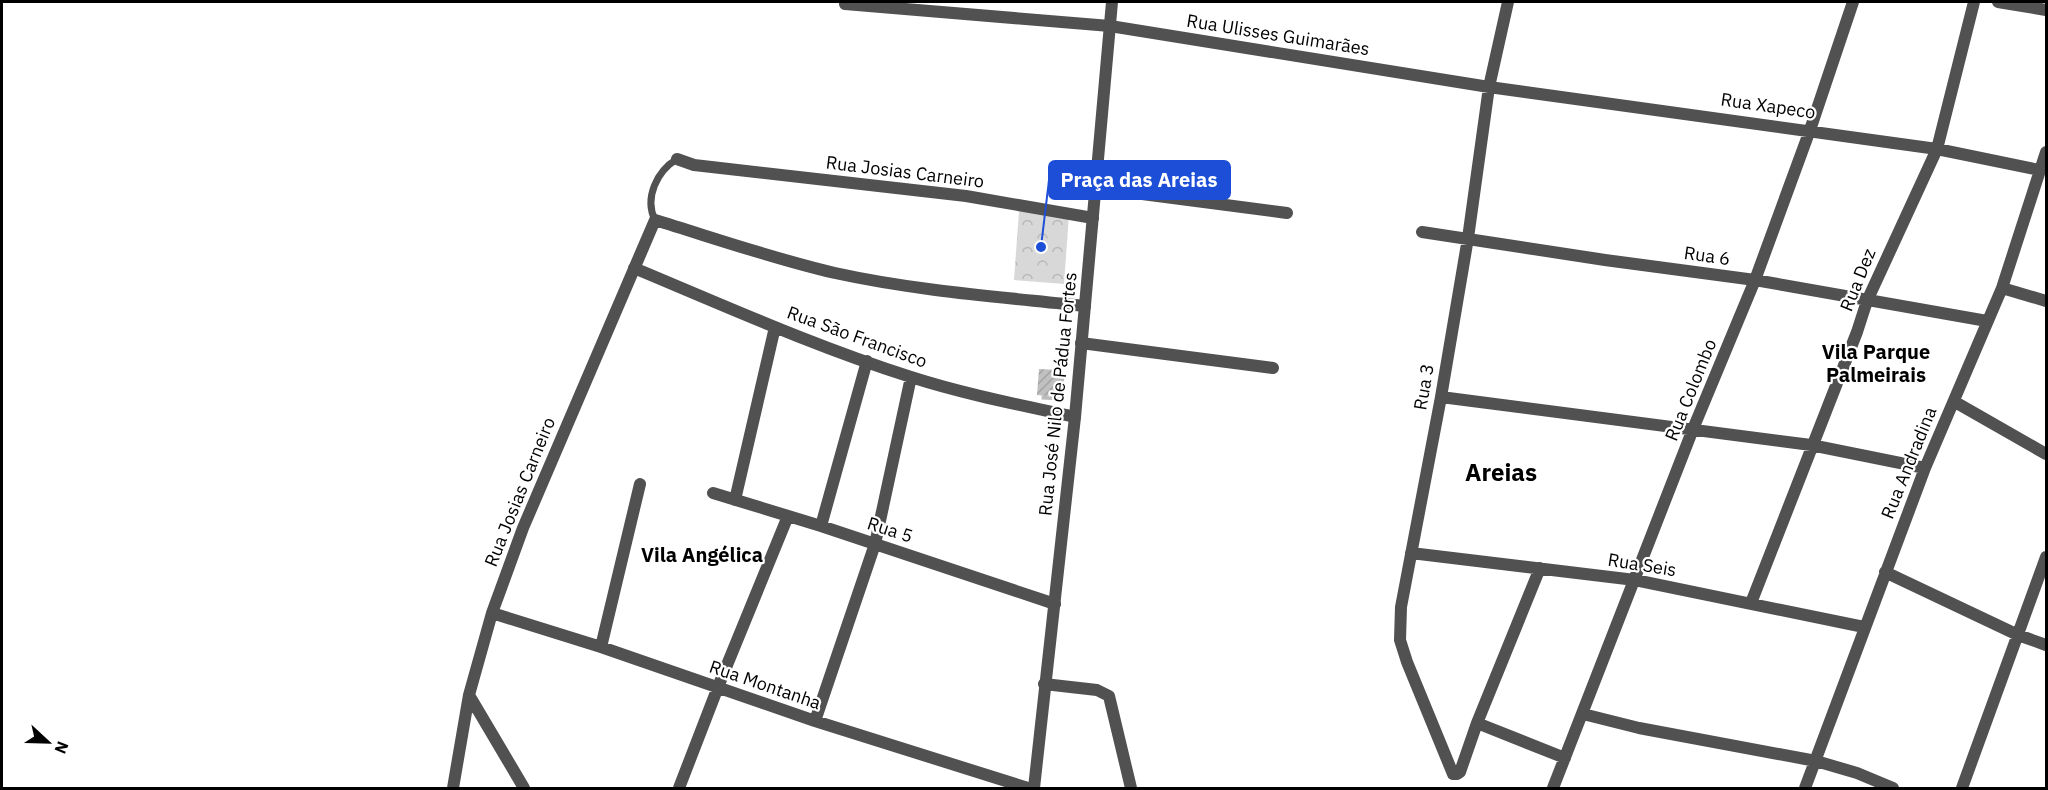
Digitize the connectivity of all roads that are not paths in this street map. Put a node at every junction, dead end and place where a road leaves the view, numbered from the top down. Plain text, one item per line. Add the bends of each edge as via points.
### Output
1 (1112, 2) edge
2 (1508, 2) edge
3 (1853, 2) edge
4 (1974, 2) edge
5 (1998, 2) edge
6 (845, 4) dead end
7 (2046, 10) edge
8 (1110, 26) junction
9 (1489, 87) junction
10 (1810, 130) junction
11 (1937, 149) junction
12 (2046, 152) edge
13 (677, 159) joint
14 (2039, 170) junction
15 (1096, 188) junction
16 (1287, 213) dead end
17 (1093, 218) junction
18 (655, 220) junction
19 (1422, 232) dead end
20 (1468, 238) junction
21 (634, 268) junction
22 (1755, 280) junction
23 (2002, 288) junction
24 (1867, 301) junction
25 (2046, 301) edge
26 (1085, 306) junction
27 (1987, 321) junction
28 (775, 327) junction
29 (1081, 343) junction
30 (867, 362) junction
31 (1273, 368) dead end
32 (911, 377) junction
33 (1441, 397) junction
34 (1954, 402) junction
35 (1075, 417) junction
36 (1693, 429) junction
37 (1811, 445) junction
38 (2046, 454) edge
39 (1925, 468) junction
40 (640, 484) dead end
41 (713, 493) dead end
42 (735, 500) junction
43 (788, 516) junction
44 (821, 526) junction
45 (875, 544) junction
46 (1411, 552) junction
47 (2046, 557) edge
48 (1540, 568) junction
49 (1885, 572) junction
50 (1635, 580) junction
51 (1751, 603) junction
52 (1055, 604) junction
53 (492, 613) junction
54 (1864, 627) junction
55 (2018, 635) junction
56 (2046, 645) edge
57 (601, 647) junction
58 (1044, 684) junction
59 (718, 687) junction
60 (469, 695) junction
61 (1583, 714) junction
62 (815, 722) junction
63 (1477, 723) junction
64 (1565, 758) junction
65 (1816, 761) junction
66 (453, 789) edge
67 (524, 789) edge
68 (679, 789) edge
69 (1028, 789) edge
70 (1034, 789) edge
71 (1131, 789) edge
72 (1553, 789) edge
73 (1805, 789) edge
74 (1893, 789) edge
75 (1962, 789) edge

1 - 8 street, Rua José Nilo de Pádua Fortes
2 - 9 street, Rua 3
3 - 10 street, Rua Colombo
4 - 11 street, Rua Dez
5 - 7 street
6 - 8 street, Rua Ulisses Guimarães
8 - 9 street, Rua Ulisses Guimarães
8 - 15 street, Rua José Nilo de Pádua Fortes
9 - 10 street, Rua Xapeco
9 - 20 street, Rua 3
10 - 11 street, Rua Xapeco
10 - 22 street, Rua Colombo
11 - 14 street, Rua Xapeco
11 - 24 street, Rua Dez
12 - 14 street, Rua Andradina
13 - 17 street, Rua Josias Carneiro via 694,165 966,196
13 - 18 lane, Rua Josias Carneiro via 666,166 651,193 650,210
14 - 23 street, Rua Andradina
15 - 16 street
15 - 17 street, Rua José Nilo de Pádua Fortes
17 - 26 street, Rua José Nilo de Pádua Fortes
18 - 21 street, Rua Josias Carneiro
18 - 26 street via 837,273
19 - 20 street, Rua 6
20 - 22 street, Rua 6
20 - 33 street, Rua 3
21 - 28 street, Rua São Francisco
21 - 53 street, Rua Josias Carneiro via 523,528
22 - 24 street, Rua 6
22 - 36 street, Rua Colombo
23 - 25 street
23 - 27 street, Rua Andradina
24 - 27 street, Rua 6
24 - 37 street, Rua Dez
26 - 29 street, Rua José Nilo de Pádua Fortes
27 - 34 street, Rua Andradina
28 - 30 street, Rua São Francisco
28 - 42 street
29 - 31 street
29 - 35 street, Rua José Nilo de Pádua Fortes
30 - 32 street, Rua São Francisco
30 - 44 street
32 - 35 street, Rua São Francisco
32 - 45 street
33 - 36 street
33 - 46 street, Rua 3
34 - 38 street
34 - 39 street, Rua Andradina
35 - 52 street, Rua José Nilo de Pádua Fortes
36 - 37 street
36 - 50 street, Rua Colombo
37 - 39 street
37 - 51 street, Rua Dez
39 - 49 street, Rua Andradina
40 - 57 street
41 - 42 street, Rua 5
42 - 43 street, Rua 5
43 - 44 street, Rua 5
43 - 59 street
44 - 45 street, Rua 5
45 - 52 street, Rua 5
45 - 62 street
46 - 48 street, Rua Seis
46 - 63 street, Rua 3 via 1401,607 1400,640 1455,774 1460,772
47 - 55 street
48 - 50 street, Rua Seis
48 - 63 street
49 - 54 street, Rua Andradina
49 - 55 street
50 - 51 street, Rua Seis
50 - 61 street, Rua Colombo
51 - 54 street, Rua Seis
52 - 58 street, Rua José Nilo de Pádua Fortes
53 - 57 street, Rua Montanha
53 - 60 street, Rua Josias Carneiro
54 - 65 street, Rua Andradina
55 - 56 street
55 - 75 street
57 - 59 street, Rua Montanha
58 - 70 street, Rua José Nilo de Pádua Fortes
58 - 71 street via 1097,690 1109,696
59 - 62 street, Rua Montanha
59 - 68 street
60 - 66 street, Rua Josias Carneiro
60 - 67 street
61 - 64 street, Rua Colombo
61 - 65 street
62 - 69 street, Rua Montanha
63 - 64 street
64 - 72 street, Rua Colombo
65 - 73 street, Rua Andradina
65 - 74 street

